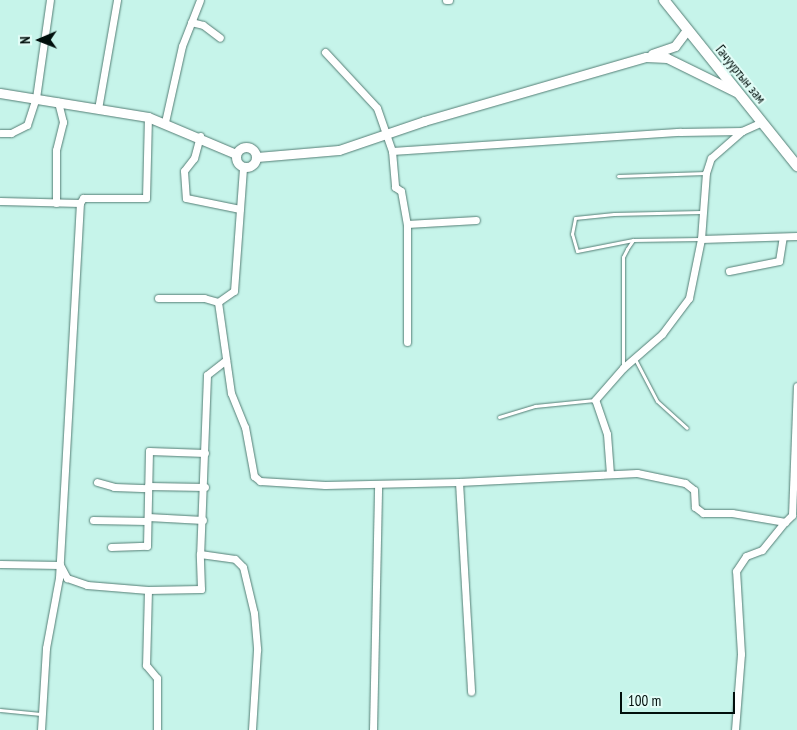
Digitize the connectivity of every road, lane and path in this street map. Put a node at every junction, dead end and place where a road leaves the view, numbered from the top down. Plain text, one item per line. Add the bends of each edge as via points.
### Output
1 (50, 0) edge
2 (117, 0) edge
3 (200, 0) edge
4 (664, 0) edge
5 (191, 22) junction
6 (687, 30) junction
7 (220, 38) dead end
8 (325, 52) dead end
9 (646, 57) junction
10 (0, 93) edge
11 (738, 93) junction
12 (36, 98) junction
13 (58, 102) junction
14 (98, 109) junction
15 (148, 117) junction
16 (165, 122) junction
17 (762, 122) junction
18 (742, 131) junction
19 (0, 133) edge
20 (388, 135) junction
21 (200, 136) junction
22 (392, 151) junction
23 (236, 154) junction
24 (257, 157) junction
25 (797, 166) edge
26 (242, 167) junction
27 (706, 173) junction
28 (618, 176) dead end
29 (0, 201) edge
30 (56, 203) junction
31 (80, 203) junction
32 (240, 209) junction
33 (701, 212) junction
34 (476, 220) dead end
35 (407, 224) junction
36 (797, 236) edge
37 (783, 237) junction
38 (701, 239) junction
39 (633, 240) junction
40 (729, 271) dead end
41 (158, 298) dead end
42 (218, 302) junction
43 (407, 342) dead end
44 (635, 359) junction
45 (226, 360) junction
46 (623, 368) junction
47 (797, 386) edge
48 (596, 400) junction
49 (499, 417) dead end
50 (687, 428) dead end
51 (205, 453) junction
52 (795, 468) edge
53 (610, 474) junction
54 (97, 482) dead end
55 (459, 482) junction
56 (378, 484) junction
57 (148, 487) junction
58 (205, 487) junction
59 (794, 514) edge
60 (148, 519) junction
61 (93, 520) dead end
62 (203, 520) junction
63 (785, 522) junction
64 (111, 547) dead end
65 (200, 554) junction
66 (0, 564) edge
67 (60, 565) junction
68 (148, 590) junction
69 (471, 692) dead end
70 (0, 710) edge
71 (42, 714) junction
72 (41, 730) edge
73 (157, 730) edge
74 (252, 730) edge
75 (373, 730) edge
76 (735, 730) edge

1 - 12 street
2 - 14 street
3 - 5 street
4 - 6 main road, Гачууртын зам
5 - 7 street via 203,25
5 - 16 street via 182,46
6 - 9 street via 675,46
6 - 11 main road, Гачууртын зам
8 - 20 street via 377,108
9 - 11 street via 667,58
9 - 20 street
10 - 12 street
11 - 17 main road, Гачууртын зам
12 - 13 street
12 - 19 street via 27,125 11,133
13 - 14 street
13 - 30 street via 63,122 56,150
14 - 15 street
15 - 16 street
15 - 31 street via 146,198 83,198
16 - 21 street
17 - 18 street
17 - 25 main road, Гачууртын зам
18 - 22 street
18 - 27 street via 711,158
20 - 22 street
20 - 24 street via 339,150
21 - 23 street
21 - 32 street via 194,158 184,171 186,198
22 - 35 street via 395,187 401,191
23 - 24 street via 242,148 250,148
23 - 26 street
24 - 26 street via 254,164
26 - 32 street
27 - 28 lane
27 - 33 street
29 - 30 street
30 - 31 street
31 - 67 street
32 - 42 street via 234,291
33 - 38 street
33 - 39 lane via 575,218 572,234 577,251
34 - 35 street
35 - 43 street
36 - 37 street
37 - 38 street
37 - 40 street via 778,261
38 - 39 lane
38 - 44 street via 688,298 662,334
39 - 46 lane via 623,257
41 - 42 street via 204,298
42 - 45 street
44 - 46 street
44 - 50 lane via 657,401
45 - 51 street via 207,375
45 - 56 street via 231,393 245,428 252,469 260,481
46 - 48 street
47 - 52 street
48 - 49 lane via 535,406
48 - 53 street via 607,434
51 - 57 street via 149,451
51 - 58 street
52 - 59 street
53 - 55 street
53 - 63 street via 637,473 685,484 694,490 695,507 703,512 732,513
54 - 57 street via 114,487
55 - 56 street
55 - 69 street
56 - 75 street
57 - 58 street
57 - 60 street
58 - 62 street
59 - 63 street
60 - 61 street
60 - 62 street
60 - 64 street via 147,546
62 - 65 street
63 - 76 street via 762,550 746,556 736,571 741,654
65 - 68 street via 201,589
65 - 74 street via 235,559 243,568 254,614 256,650
66 - 67 street
67 - 68 street via 67,578 87,585
67 - 71 street via 46,648
68 - 73 street via 146,665 157,678
70 - 71 lane
71 - 72 street

